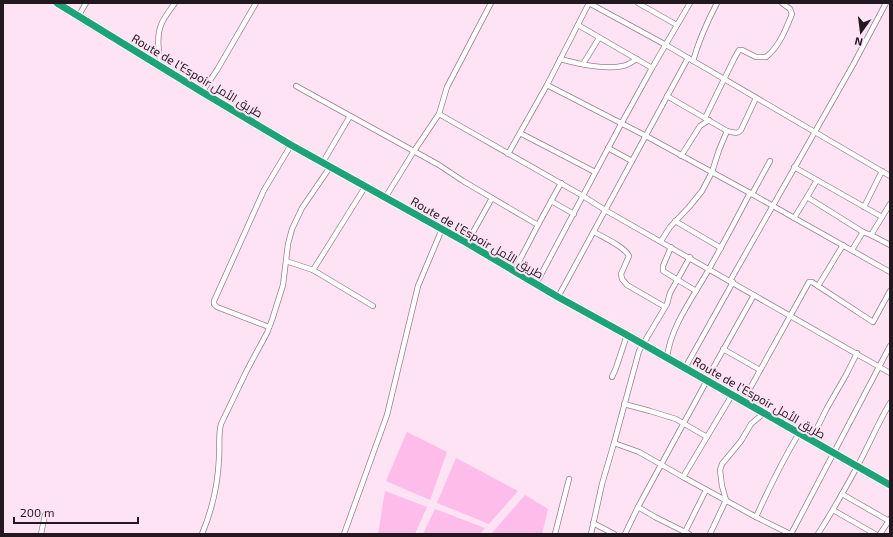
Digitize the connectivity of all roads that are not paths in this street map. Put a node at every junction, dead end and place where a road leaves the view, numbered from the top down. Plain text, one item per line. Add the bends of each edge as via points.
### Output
1 (57, 3) edge
2 (86, 3) edge
3 (175, 3) edge
4 (256, 3) edge
5 (491, 3) edge
6 (589, 3) edge
7 (638, 3) edge
8 (690, 3) edge
9 (717, 3) edge
10 (782, 3) edge
11 (886, 3) edge
12 (597, 4) edge
13 (78, 17) junction
14 (578, 25) junction
15 (677, 25) junction
16 (599, 38) junction
17 (666, 45) junction
18 (560, 58) junction
19 (688, 58) junction
20 (637, 59) junction
21 (693, 61) junction
22 (583, 64) junction
23 (161, 67) junction
24 (652, 68) junction
25 (724, 79) junction
26 (547, 85) junction
27 (296, 86) dead end
28 (202, 92) junction
29 (667, 96) junction
30 (756, 98) junction
31 (439, 114) junction
32 (350, 116) junction
33 (707, 119) junction
34 (621, 123) junction
35 (727, 131) junction
36 (815, 131) junction
37 (520, 132) junction
38 (646, 136) junction
39 (291, 145) junction
40 (608, 148) junction
41 (414, 151) junction
42 (508, 154) junction
43 (681, 156) junction
44 (632, 161) junction
45 (770, 161) dead end
46 (323, 162) junction
47 (330, 167) junction
48 (794, 167) junction
49 (882, 171) junction
50 (595, 172) junction
51 (712, 172) junction
52 (890, 176) edge
53 (817, 180) junction
54 (561, 183) junction
55 (365, 187) junction
56 (751, 193) junction
57 (583, 196) junction
58 (807, 197) junction
59 (385, 198) junction
60 (492, 198) junction
61 (551, 201) junction
62 (890, 204) edge
63 (772, 206) junction
64 (864, 207) junction
65 (605, 210) junction
66 (574, 214) junction
67 (882, 217) junction
68 (794, 218) junction
69 (675, 221) junction
70 (538, 225) junction
71 (442, 230) junction
72 (594, 232) junction
73 (863, 232) junction
74 (871, 235) junction
75 (661, 241) junction
76 (467, 243) junction
77 (890, 245) edge
78 (843, 246) junction
79 (671, 247) junction
80 (721, 248) junction
81 (852, 250) junction
82 (690, 257) junction
83 (286, 261) junction
84 (709, 269) junction
85 (313, 270) junction
86 (514, 271) junction
87 (890, 272) edge
88 (677, 279) junction
89 (731, 281) junction
90 (536, 284) junction
91 (818, 286) junction
92 (696, 291) junction
93 (890, 291) edge
94 (754, 294) junction
95 (558, 297) junction
96 (373, 306) dead end
97 (665, 308) junction
98 (791, 316) junction
99 (269, 327) junction
100 (627, 335) junction
101 (642, 344) junction
102 (890, 346) edge
103 (723, 348) junction
104 (857, 354) junction
105 (667, 358) junction
106 (879, 367) junction
107 (685, 368) junction
108 (713, 368) dead end
109 (760, 370) junction
110 (890, 373) edge
111 (612, 377) dead end
112 (705, 384) dead end
113 (732, 395) junction
114 (743, 401) junction
115 (890, 403) edge
116 (624, 404) junction
117 (764, 413) junction
118 (683, 422) junction
119 (799, 433) junction
120 (707, 437) junction
121 (811, 440) junction
122 (614, 443) junction
123 (833, 453) junction
124 (661, 464) junction
125 (857, 467) junction
126 (683, 477) junction
127 (569, 479) dead end
128 (890, 485) edge
129 (706, 490) junction
130 (842, 494) junction
131 (726, 500) junction
132 (638, 507) junction
133 (833, 510) junction
134 (44, 515) dead end
135 (756, 517) junction
136 (889, 520) edge
137 (593, 523) junction
138 (867, 532) edge
139 (687, 533) edge
140 (41, 534) edge
141 (202, 534) edge
142 (344, 534) edge
143 (555, 534) edge
144 (591, 534) edge
145 (614, 534) edge
146 (625, 534) edge
147 (710, 534) edge
148 (790, 534) edge
149 (818, 534) edge
150 (875, 534) edge
151 (880, 534) edge

1 - 13 highway, Route de l’Espoir طريق الأمل
2 - 13 street
3 - 23 street via 164,18 159,31
4 - 28 street
5 - 31 street via 447,87
6 - 12 street
6 - 14 street
7 - 15 street
8 - 15 street
9 - 21 street via 706,24
10 - 25 street via 792,14 773,52 766,58 739,50
11 - 36 street
12 - 17 street
13 - 23 highway, Route de l’Espoir طريق الأمل
14 - 16 street
14 - 18 street
15 - 17 street
16 - 20 street
16 - 22 street
17 - 19 street
17 - 24 street
18 - 22 street
18 - 26 street
19 - 21 street
19 - 29 street
20 - 22 street via 618,67
20 - 24 street
21 - 25 street
23 - 28 highway, Route de l’Espoir طريق الأمل
24 - 34 street
25 - 30 street
25 - 33 street
26 - 34 street
26 - 37 street
27 - 32 street
28 - 39 highway, Route de l’Espoir طريق الأمل
29 - 33 street
29 - 38 street
30 - 35 street via 739,132
30 - 36 street
31 - 41 street
31 - 42 street
32 - 41 street
32 - 46 street
33 - 35 street
33 - 43 street
34 - 38 street
34 - 40 street
35 - 51 street
36 - 48 street
36 - 49 street
37 - 42 street
37 - 50 street
38 - 43 street
38 - 44 street
39 - 46 highway, Route de l’Espoir طريق الأمل
39 - 99 street via 264,190 214,301 217,307
40 - 44 street
40 - 50 street
41 - 59 street
41 - 60 street
42 - 54 street
43 - 51 street
44 - 65 street
45 - 56 street
46 - 47 highway, Route de l’Espoir طريق الأمل
47 - 55 highway, Route de l’Espoir طريق الأمل
47 - 83 street via 296,219 290,235
48 - 53 street
48 - 63 street
49 - 52 street
49 - 64 street
50 - 57 street
51 - 56 street
51 - 69 street via 702,191
53 - 58 street
53 - 64 street
54 - 57 street
54 - 61 street
55 - 59 highway, Route de l’Espoir طريق الأمل
55 - 85 street
56 - 63 street
56 - 80 street
57 - 65 street
57 - 66 street
58 - 68 street
58 - 73 street
59 - 71 highway, Route de l’Espoir طريق الأمل
60 - 70 street
60 - 76 street
61 - 66 street
61 - 70 street
62 - 67 street
63 - 68 street
63 - 89 street
64 - 67 street
65 - 72 street
65 - 75 street
66 - 90 street
67 - 74 street
68 - 78 street
69 - 75 street
69 - 80 street
70 - 86 street
71 - 76 highway, Route de l’Espoir طريق الأمل
71 - 142 street via 418,286 387,415
72 - 95 street
72 - 97 street via 628,252 629,256 621,274 627,285
73 - 74 street
73 - 81 street
74 - 77 street
75 - 79 street
76 - 86 highway, Route de l’Espoir طريق الأمل
78 - 81 street
78 - 91 street
79 - 82 street
79 - 88 street via 662,266 663,271
80 - 84 street
81 - 87 street
82 - 84 street
82 - 88 street
83 - 85 street
83 - 99 street via 283,286
84 - 89 street
84 - 92 street
85 - 96 street
86 - 90 highway, Route de l’Espoir طريق الأمل
88 - 92 street
88 - 97 street
89 - 94 street
89 - 107 street
90 - 95 highway, Route de l’Espoir طريق الأمل
91 - 93 street via 873,322
91 - 98 street via 808,283
92 - 105 street via 674,330
94 - 98 street
94 - 103 street
95 - 100 highway, Route de l’Espoir طريق الأمل
97 - 101 street
98 - 104 street
98 - 109 street
99 - 141 street via 219,430 217,482
100 - 101 highway, Route de l’Espoir طريق الأمل
100 - 111 street
101 - 105 highway, Route de l’Espoir طريق الأمل
101 - 116 street
102 - 106 street
103 - 108 street
103 - 109 street
104 - 106 street
104 - 121 street
105 - 107 highway, Route de l’Espoir طريق الأمل
106 - 110 street
106 - 123 street
107 - 113 highway, Route de l’Espoir طريق الأمل
109 - 114 street
112 - 118 street
113 - 114 highway, Route de l’Espoir طريق الأمل
113 - 120 street
114 - 117 highway, Route de l’Espoir طريق الأمل
115 - 125 street
116 - 118 street
116 - 122 street
117 - 119 highway, Route de l’Espoir طريق الأمل
117 - 131 street via 751,424 722,464 720,470
118 - 120 street
118 - 124 street
119 - 121 highway, Route de l’Espoir طريق الأمل
119 - 135 street
120 - 126 street
121 - 123 highway, Route de l’Espoir طريق الأمل
122 - 124 street
122 - 137 street
123 - 125 highway, Route de l’Espoir طريق الأمل
123 - 148 street
124 - 126 street
124 - 132 street
125 - 128 highway, Route de l’Espoir طريق الأمل
125 - 130 street
126 - 129 street
127 - 143 street
129 - 131 street
129 - 139 street
130 - 133 street
130 - 136 street
131 - 135 street
131 - 147 street
132 - 139 street
132 - 146 street
133 - 138 street
133 - 149 street
134 - 140 street
135 - 148 street
136 - 151 street
137 - 144 street
137 - 145 street
138 - 150 street

